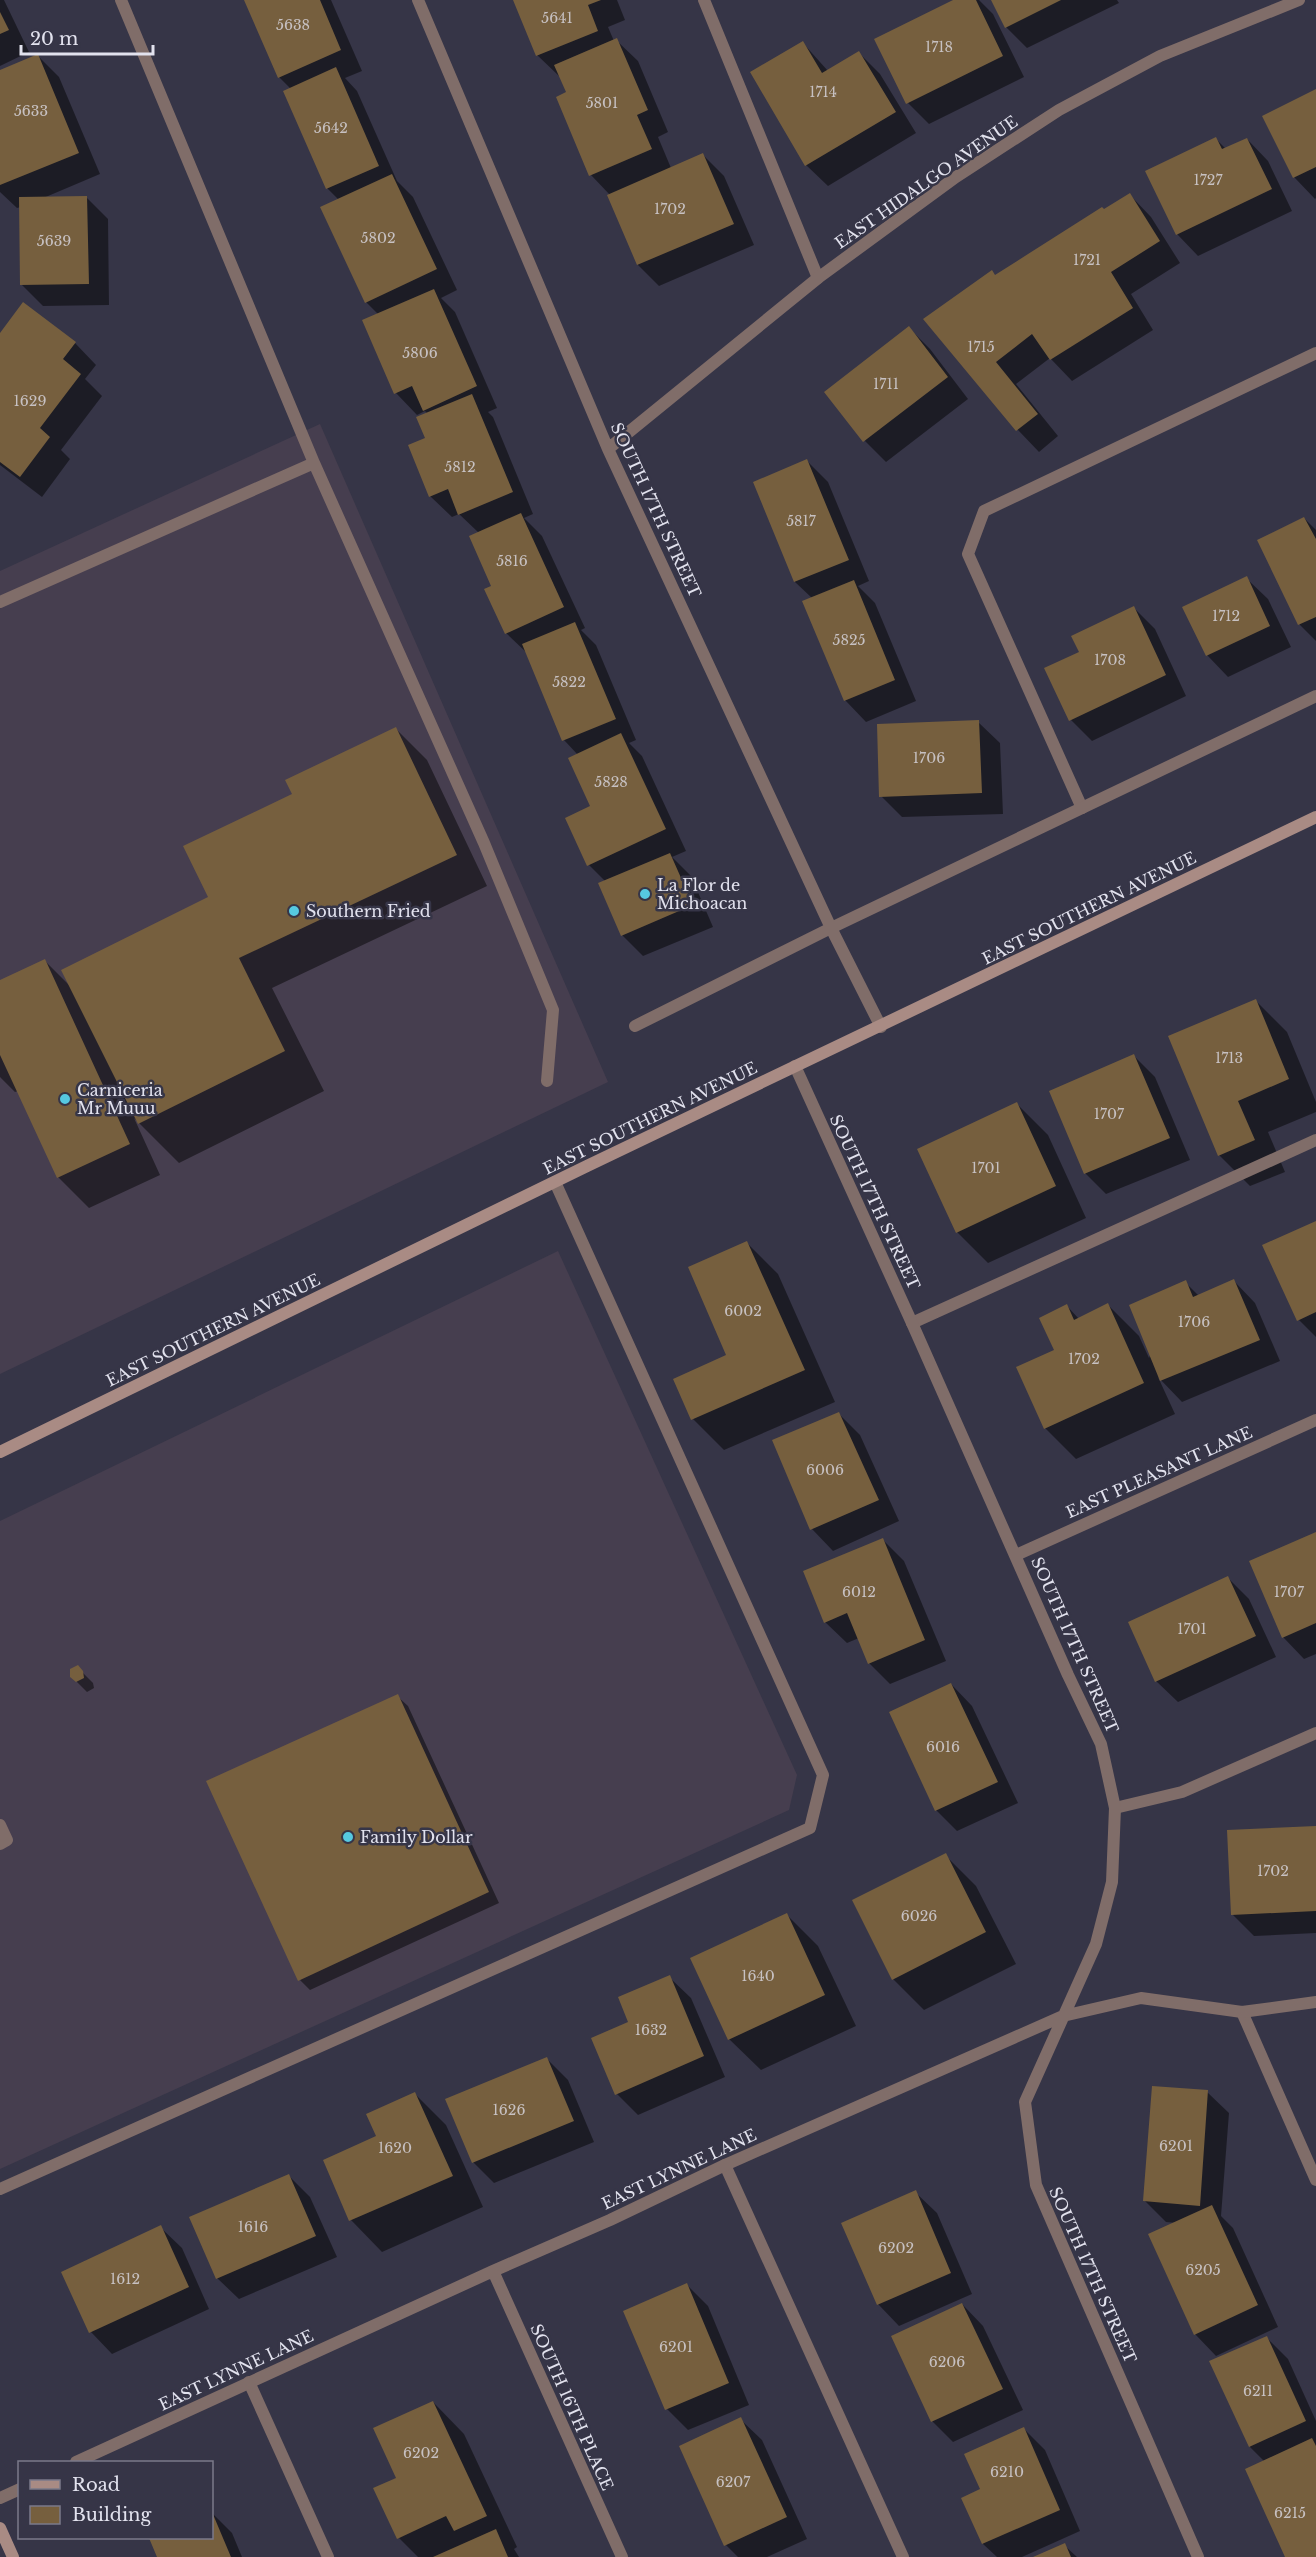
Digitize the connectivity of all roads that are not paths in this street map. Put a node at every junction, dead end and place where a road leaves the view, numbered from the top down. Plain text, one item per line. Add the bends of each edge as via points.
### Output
1 (121, 0) edge
2 (418, 0) edge
3 (704, 0) edge
4 (1299, 0) edge
5 (818, 278) junction
6 (1316, 352) edge
7 (608, 448) junction
8 (314, 463) junction
9 (0, 602) edge
10 (1316, 696) edge
11 (1082, 808) junction
12 (1316, 817) edge
13 (831, 928) junction
14 (635, 1026) dead end
15 (881, 1027) junction
16 (795, 1066) junction
17 (547, 1081) dead end
18 (1316, 1140) edge
19 (555, 1182) junction
20 (912, 1323) junction
21 (1316, 1420) edge
22 (0, 1452) edge
23 (1016, 1555) junction
24 (1316, 1733) edge
25 (1115, 1808) junction
26 (0, 1825) edge
27 (0, 1844) edge
28 (1316, 2002) edge
29 (1242, 2012) junction
30 (1063, 2016) junction
31 (725, 2165) junction
32 (1316, 2180) edge
33 (0, 2189) edge
34 (493, 2271) junction
35 (249, 2382) junction
36 (80, 2461) edge
37 (18, 2490) edge
38 (0, 2498) edge
39 (0, 2528) edge
40 (14, 2557) edge
41 (328, 2557) edge
42 (621, 2557) edge
43 (903, 2557) edge
44 (1198, 2557) edge

1 - 8 street
2 - 7 street, SOUTH 17TH STREET
3 - 5 street
4 - 5 street, EAST HIDALGO AVENUE via 1160,56 1059,110 956,177
5 - 7 street, EAST HIDALGO AVENUE
6 - 11 street via 984,511 968,554
7 - 13 street, SOUTH 17TH STREET
8 - 9 street
8 - 17 street via 484,843 553,1010
10 - 11 street
11 - 13 street
12 - 15 main road, EAST SOUTHERN AVENUE
13 - 14 street
13 - 15 street, SOUTH 17TH STREET
15 - 16 main road, EAST SOUTHERN AVENUE
16 - 19 main road, EAST SOUTHERN AVENUE
16 - 20 street, SOUTH 17TH STREET
18 - 20 street
19 - 22 main road, EAST SOUTHERN AVENUE
19 - 33 street via 823,1775 810,1828
20 - 23 street, SOUTH 17TH STREET
21 - 23 street, EAST PLEASANT LANE
23 - 25 street, SOUTH 17TH STREET via 1101,1744
24 - 25 street via 1182,1792
25 - 30 street, SOUTH 17TH STREET via 1112,1882 1096,1944
26 - 27 street via 7,1840
28 - 29 street, EAST LYNNE LANE
29 - 30 street, EAST LYNNE LANE via 1141,1998
29 - 32 street
30 - 31 street, EAST LYNNE LANE
30 - 44 street, SOUTH 17TH STREET via 1025,2102 1036,2185
31 - 34 street, EAST LYNNE LANE
31 - 43 street
34 - 35 street, EAST LYNNE LANE
34 - 42 street, SOUTH 16TH PLACE
35 - 36 street, EAST LYNNE LANE
35 - 41 street
37 - 38 street
39 - 40 main road

